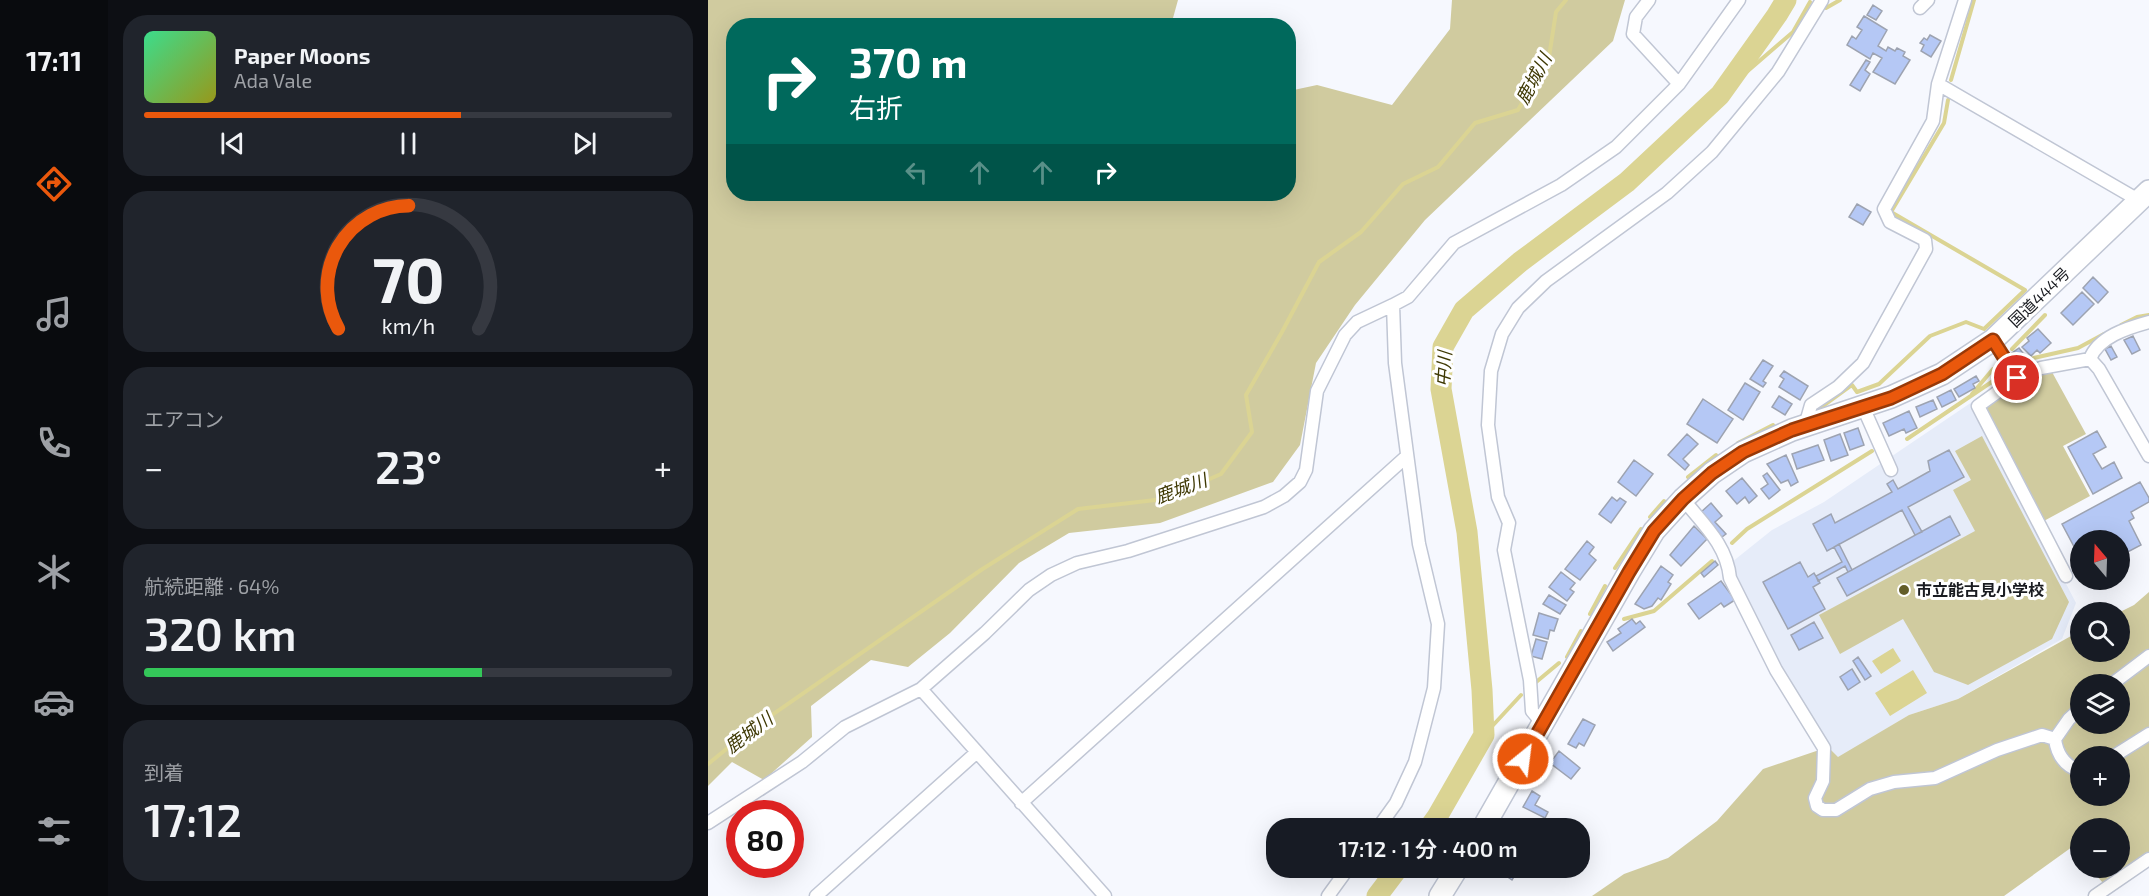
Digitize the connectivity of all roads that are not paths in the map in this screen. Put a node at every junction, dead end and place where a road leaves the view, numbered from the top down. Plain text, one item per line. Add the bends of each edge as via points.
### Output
1 (1649, 0) edge
2 (1739, 0) edge
3 (1822, 0) edge
4 (1965, 0) edge
5 (1679, 84) junction
6 (1938, 84) junction
7 (2144, 196) edge
8 (1393, 305) junction
9 (2149, 322) edge
10 (1993, 340) junction
11 (2090, 359) junction
12 (2017, 378) junction
13 (1863, 407) junction
14 (1805, 426) junction
15 (1407, 456) junction
16 (2149, 456) edge
17 (1891, 470) dead end
18 (1683, 499) junction
19 (2066, 576) dead end
20 (2149, 656) edge
21 (2125, 674) edge
22 (921, 689) junction
23 (2070, 718) edge
24 (1543, 724) junction
25 (2149, 734) edge
26 (2055, 739) junction
27 (2130, 746) edge
28 (977, 752) junction
29 (2070, 766) edge
30 (1021, 803) junction
31 (1385, 818) edge
32 (1489, 818) edge
33 (708, 823) edge
34 (2149, 859) edge
35 (1342, 878) edge
36 (1451, 878) edge
37 (816, 896) edge
38 (1105, 896) edge
39 (1328, 896) edge
40 (1440, 896) edge
41 (2095, 896) edge

1 - 5 street via 1636,17 1633,34
2 - 5 street
3 - 24 street via 1779,72 1713,152 1667,193 1546,281 1518,308 1502,334 1491,370 1488,424 1498,497 1509,523 1504,550 1530,680 1532,711
4 - 6 street
5 - 8 street via 1616,147 1560,185 1454,243 1408,297
6 - 7 street
6 - 14 street via 1933,121 1884,209 1890,222 1925,240 1926,249 1863,363 1811,405
7 - 10 highway, 国道444号
8 - 15 street via 1395,363
8 - 22 street via 1357,322 1345,335 1317,391 1306,470 1300,482 1284,496 1264,507 1128,552 1077,563 1051,575 1029,590
9 - 11 street via 2125,329 2094,348
10 - 12 street
10 - 13 highway, 国道444号 via 1942,374
11 - 12 street via 2041,368
11 - 16 street
12 - 19 street via 1978,406
13 - 14 highway, 国道444号
13 - 17 street
14 - 18 highway, 国道444号 via 1743,452
15 - 30 street
15 - 31 street via 1419,544 1438,624 1434,688 1415,762
18 - 24 highway, 国道444号 via 1649,539
18 - 26 street via 1719,542 1730,578 1776,670 1824,748 1823,781 1815,798 1823,810 1836,810 1870,789 1894,782 1935,778 2042,735
20 - 21 street
22 - 28 street
22 - 33 street via 845,727 801,762
23 - 26 street
24 - 32 highway, 国道444号
25 - 27 street
26 - 29 street via 2060,755
28 - 30 street
28 - 37 street
30 - 38 street
34 - 41 street
35 - 39 street
36 - 40 highway

